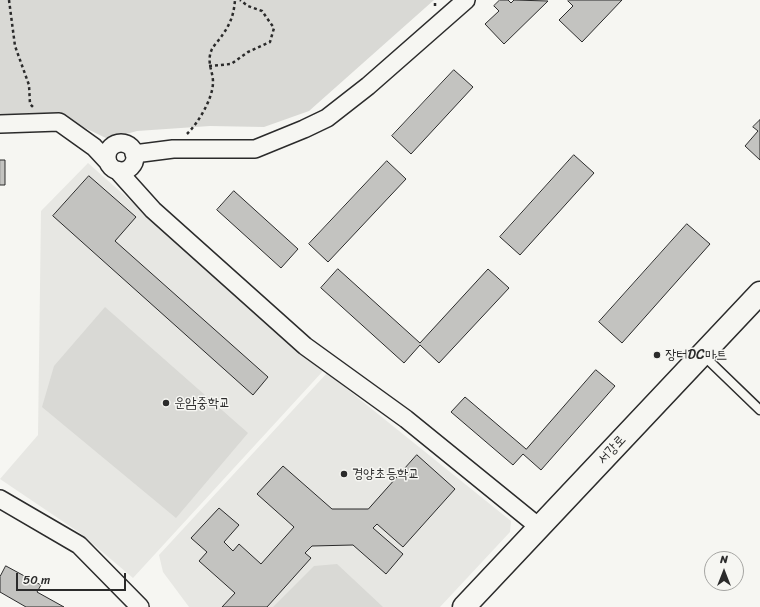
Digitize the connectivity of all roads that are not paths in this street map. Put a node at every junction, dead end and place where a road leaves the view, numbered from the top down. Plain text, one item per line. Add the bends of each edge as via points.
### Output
1 (466, 0) edge
2 (0, 124) edge
3 (134, 154) junction
4 (113, 166) junction
5 (760, 293) edge
6 (702, 355) junction
7 (760, 410) edge
8 (0, 499) edge
9 (539, 527) junction
10 (140, 607) edge
11 (464, 607) edge

1 - 3 street via 368,86 327,118 255,149 173,149
2 - 4 street via 59,122 94,147
3 - 4 street via 134,161 129,169
3 - 4 street via 128,145 115,145 109,151
4 - 9 street via 153,210 305,346 406,419
5 - 6 main road, 서강로
6 - 7 lane
6 - 9 main road, 서강로
8 - 10 street via 79,545
9 - 11 main road, 서강로

